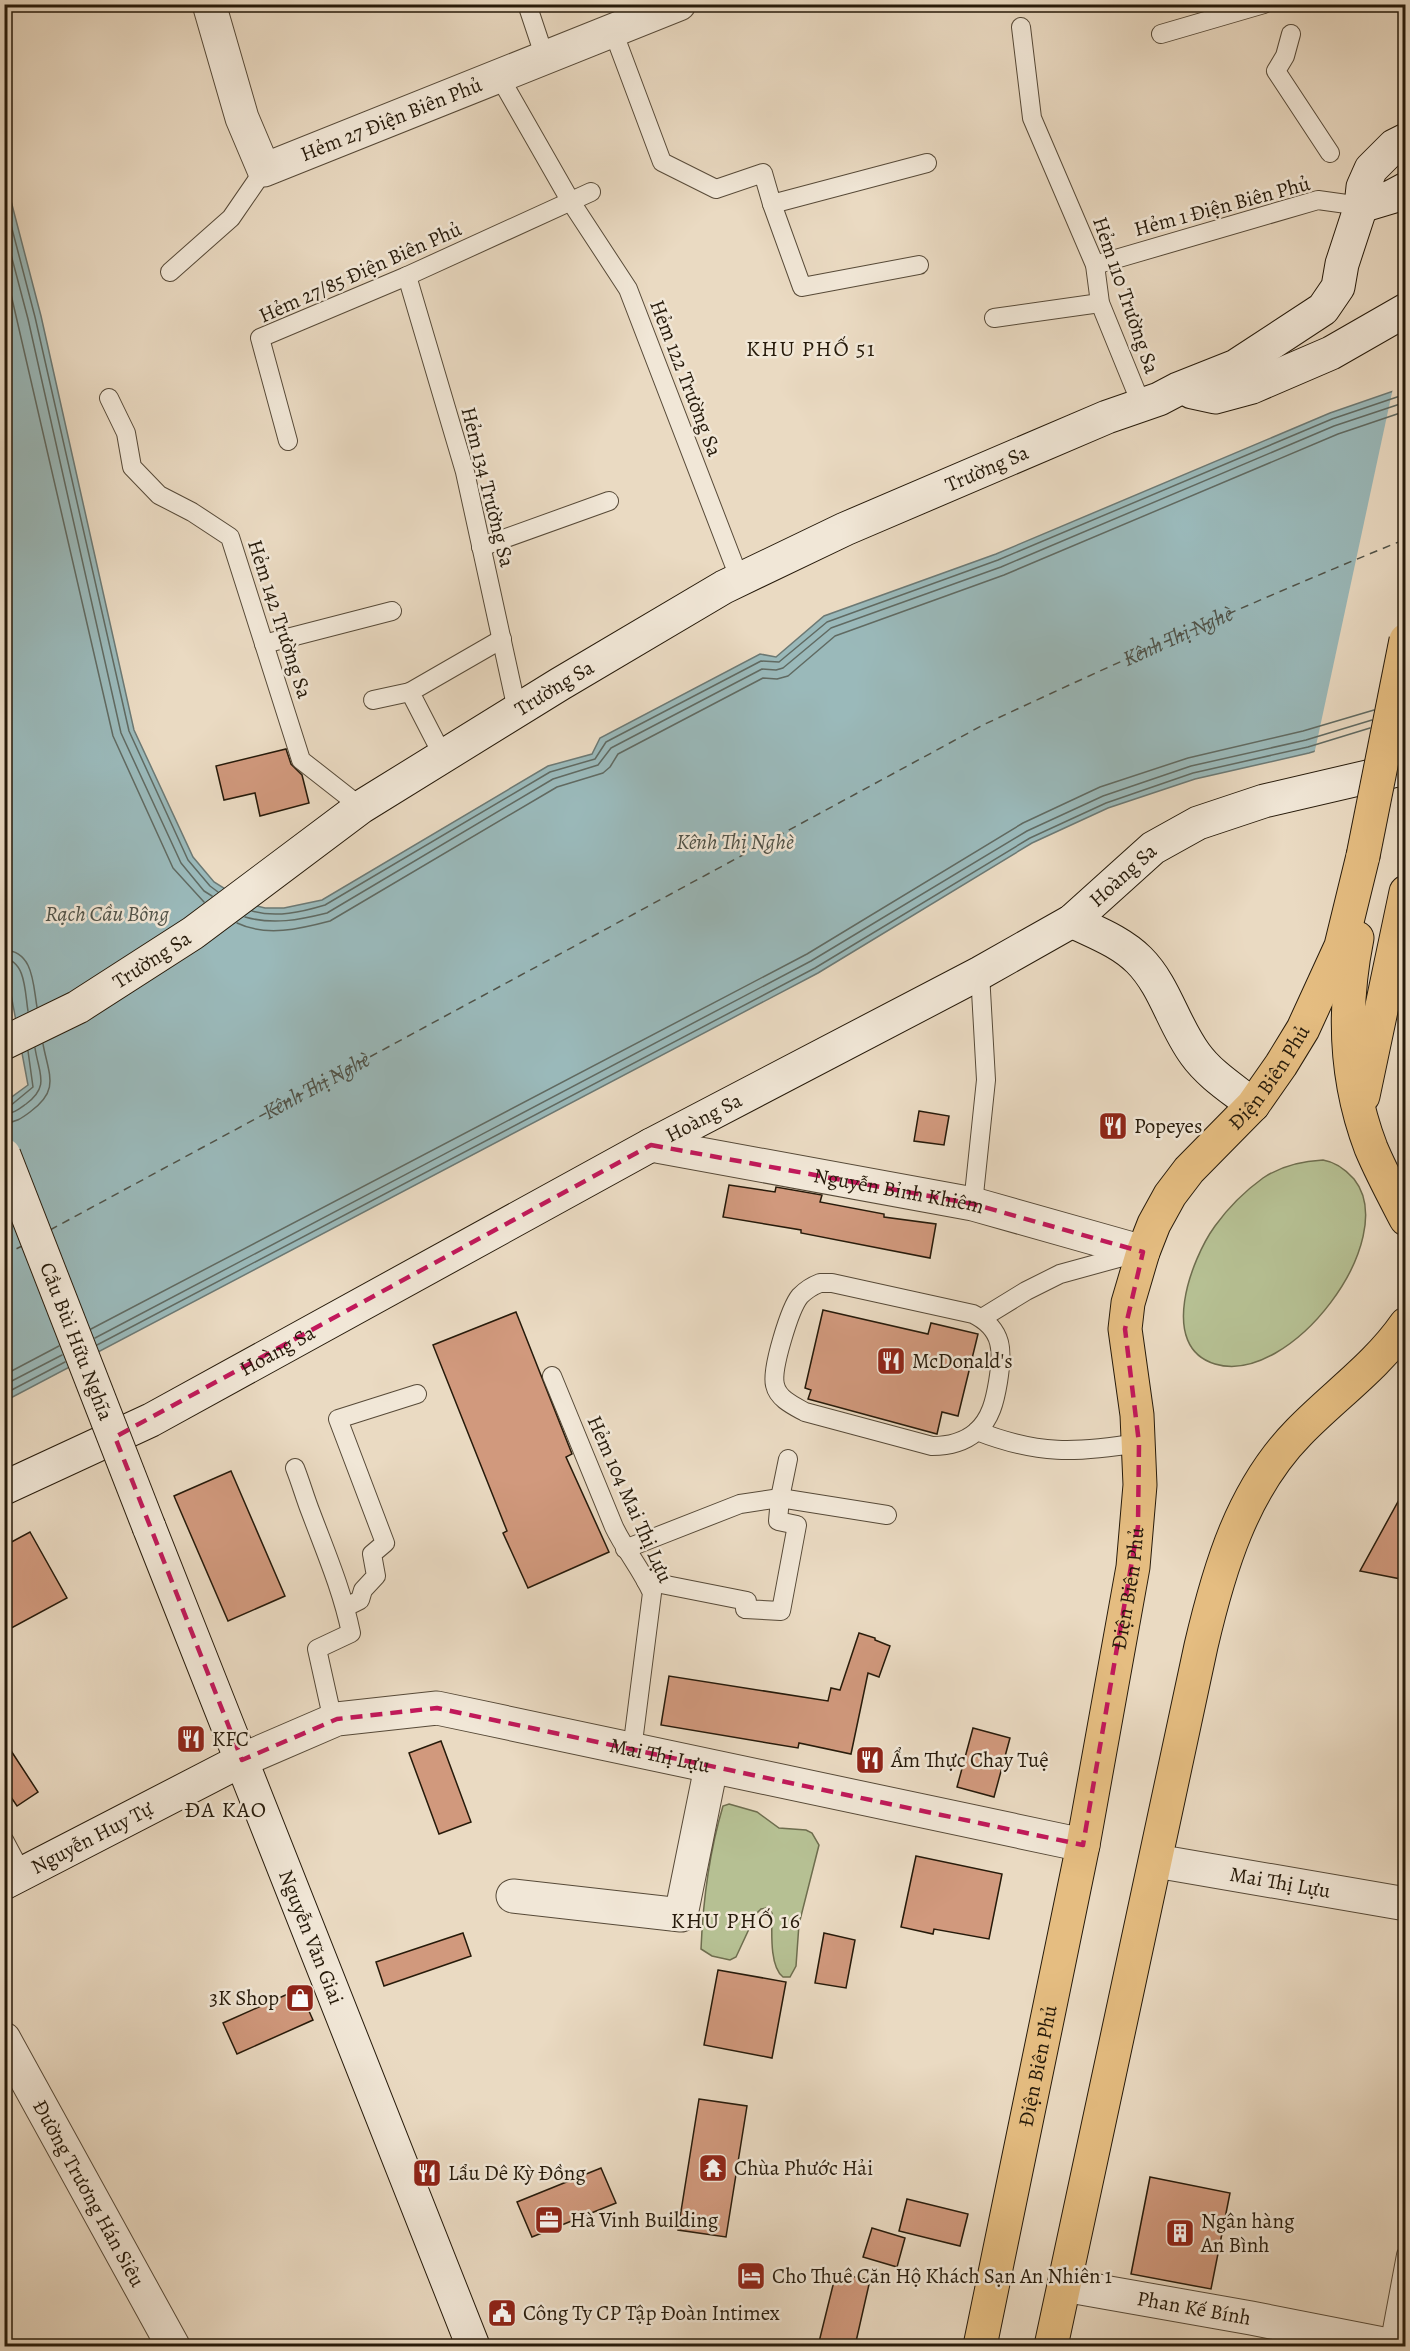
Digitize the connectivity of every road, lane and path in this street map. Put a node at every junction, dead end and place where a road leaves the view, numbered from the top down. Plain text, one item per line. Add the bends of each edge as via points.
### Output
1 (209, 4) edge
2 (527, 4) edge
3 (679, 4) edge
4 (1264, 4) edge
5 (1021, 27) dead end
6 (613, 31) junction
7 (1161, 34) dead end
8 (1291, 34) dead end
9 (545, 58) junction
10 (499, 76) junction
11 (1406, 140) edge
12 (1330, 153) dead end
13 (927, 163) dead end
14 (264, 170) junction
15 (1406, 189) edge
16 (591, 192) dead end
17 (571, 202) junction
18 (772, 204) junction
19 (1361, 206) junction
20 (919, 265) dead end
21 (1095, 265) junction
22 (170, 272) dead end
23 (407, 276) junction
24 (1100, 303) junction
25 (1406, 310) edge
26 (994, 318) dead end
27 (1178, 389) junction
28 (109, 398) dead end
29 (1142, 406) junction
30 (288, 441) dead end
31 (609, 501) dead end
32 (481, 547) junction
33 (740, 579) junction
34 (392, 611) dead end
35 (502, 639) junction
36 (1406, 640) edge
37 (264, 644) junction
38 (410, 692) junction
39 (373, 700) dead end
40 (517, 710) junction
41 (442, 756) junction
42 (1406, 768) edge
43 (361, 807) junction
44 (1362, 875) junction
45 (1406, 892) edge
46 (1071, 921) junction
47 (980, 973) junction
48 (4, 1043) edge
49 (1254, 1105) junction
50 (1360, 1113) junction
51 (651, 1145) junction
52 (4, 1155) edge
53 (973, 1204) junction
54 (1406, 1219) edge
55 (1143, 1252) junction
56 (982, 1318) junction
57 (1406, 1324) edge
58 (552, 1376) dead end
59 (417, 1394) dead end
60 (977, 1431) junction
61 (1139, 1443) junction
62 (788, 1459) dead end
63 (295, 1468) dead end
64 (4, 1488) edge
65 (780, 1498) junction
66 (887, 1515) dead end
67 (150, 1527) joint
68 (625, 1549) junction
69 (646, 1581) junction
70 (346, 1606) junction
71 (333, 1721) junction
72 (632, 1750) junction
73 (242, 1760) junction
74 (711, 1767) junction
75 (4, 1840) edge
76 (1083, 1845) junction
77 (1156, 1861) junction
78 (13, 1878) edge
79 (513, 1896) dead end
80 (1406, 1904) edge
81 (4, 2039) edge
82 (1406, 2255) edge
83 (1064, 2285) junction
84 (173, 2346) edge
85 (473, 2346) edge
86 (980, 2346) edge
87 (1051, 2346) edge
88 (1390, 2346) edge

1 - 14 street via 242,118
2 - 9 lane
3 - 6 street, Hẻm 27 Điện Biên Phủ
4 - 7 lane
5 - 21 lane, Hẻm 110 Trường Sa via 1032,118
6 - 9 street, Hẻm 27 Điện Biên Phủ
6 - 18 lane via 662,162 716,189 763,173
8 - 12 lane via 1276,71
9 - 10 street, Hẻm 27 Điện Biên Phủ
10 - 14 street, Hẻm 27 Điện Biên Phủ
10 - 17 lane
11 - 19 street, Trường Sa via 1394,146 1371,170 1363,187
13 - 18 lane
14 - 22 lane via 231,218
15 - 19 street
16 - 17 lane, Hẻm 27/85 Điện Biên Phủ
17 - 23 lane, Hẻm 27/85 Điện Biên Phủ
17 - 33 lane, Hẻm 122 Trường Sa via 628,289
18 - 20 lane via 802,287
19 - 21 lane, Hẻm 1 Điện Biên Phủ via 1318,200
19 - 27 street, Trường Sa via 1338,287 1323,309 1236,366
21 - 24 lane, Hẻm 110 Trường Sa
23 - 30 lane, Hẻm 27/85 Điện Biên Phủ via 260,338
23 - 32 lane, Hẻm 134 Trường Sa via 465,471
24 - 26 lane
24 - 29 lane, Hẻm 110 Trường Sa
25 - 27 street via 1331,353 1252,387 1215,397
27 - 29 street, Trường Sa
28 - 37 lane, Hẻm 142 Trường Sa via 126,433 132,467 159,495 231,537
29 - 33 street, Trường Sa via 1107,417 845,529
31 - 32 lane
32 - 35 lane, Hẻm 134 Trường Sa
33 - 40 street, Trường Sa
34 - 37 lane
35 - 38 lane
35 - 40 lane, Hẻm 134 Trường Sa
36 - 44 main road, bridge
37 - 43 lane, Hẻm 142 Trường Sa via 301,760
38 - 39 lane
38 - 41 lane
40 - 41 street, Trường Sa
41 - 43 street, Trường Sa
42 - 46 street, Hoàng Sa via 1264,801 1198,823 1153,848
43 - 48 street, Trường Sa via 193,933 78,1007
44 - 49 main road, Ðiện Biên Phủ via 1341,946 1322,990
44 - 50 main road via 1348,1035
45 - 50 main road
46 - 47 street, Hoàng Sa
46 - 49 street via 1110,939 1138,960 1162,993 1195,1054 1214,1075
47 - 51 street, Hoàng Sa
47 - 53 lane via 986,1080
49 - 55 main road, Ðiện Biên Phủ via 1189,1170 1170,1195
50 - 54 main road via 1371,1148
51 - 53 street, Nguyễn Bỉnh Khiêm
51 - 64 street, Hoàng Sa via 151,1420
52 - 67 street, Cầu Bùi Hữu Nghĩa, bridge
53 - 55 street, Nguyễn Bỉnh Khiêm
55 - 56 lane via 1060,1274
55 - 61 main road, Ðiện Biên Phủ via 1125,1329
56 - 60 lane via 998,1338 1002,1365 992,1409
56 - 60 lane via 844,1285 820,1283 808,1289 794,1306 774,1373 780,1396 806,1412 932,1446 955,1443
57 - 77 main road via 1372,1366 1321,1410 1275,1460 1239,1520 1212,1599
58 - 68 lane, Hẻm 104 Mai Thị Lựu
59 - 70 lane via 338,1419 385,1543 372,1554 376,1576 363,1590 360,1600
60 - 61 lane via 1023,1447 1050,1450 1078,1452
61 - 76 main road, Ðiện Biên Phủ via 1140,1485 1133,1568
62 - 65 lane
63 - 70 lane
65 - 66 lane
65 - 68 lane via 740,1504
65 - 69 lane via 778,1521 797,1525 781,1611 745,1609 747,1601
67 - 73 street, Nguyễn Văn Giai
68 - 69 lane, Hẻm 104 Mai Thị Lựu
69 - 72 lane, Hẻm 104 Mai Thị Lựu via 652,1593
70 - 71 lane via 351,1633 316,1649
71 - 72 street, Mai Thị Lựu via 437,1708
71 - 73 street, Mai Thị Lựu
72 - 74 street, Mai Thị Lựu
73 - 78 street, Nguyễn Huy Tự
73 - 85 street, Nguyễn Văn Giai
74 - 76 street, Mai Thị Lựu
74 - 79 street via 681,1915
75 - 78 lane
76 - 86 main road, Ðiện Biên Phủ
77 - 80 street, Mai Thị Lựu
77 - 83 main road
81 - 84 street, Đường Trương Hán Siêu
82 - 88 lane
83 - 87 main road
83 - 88 street, Phan Kế Bính

